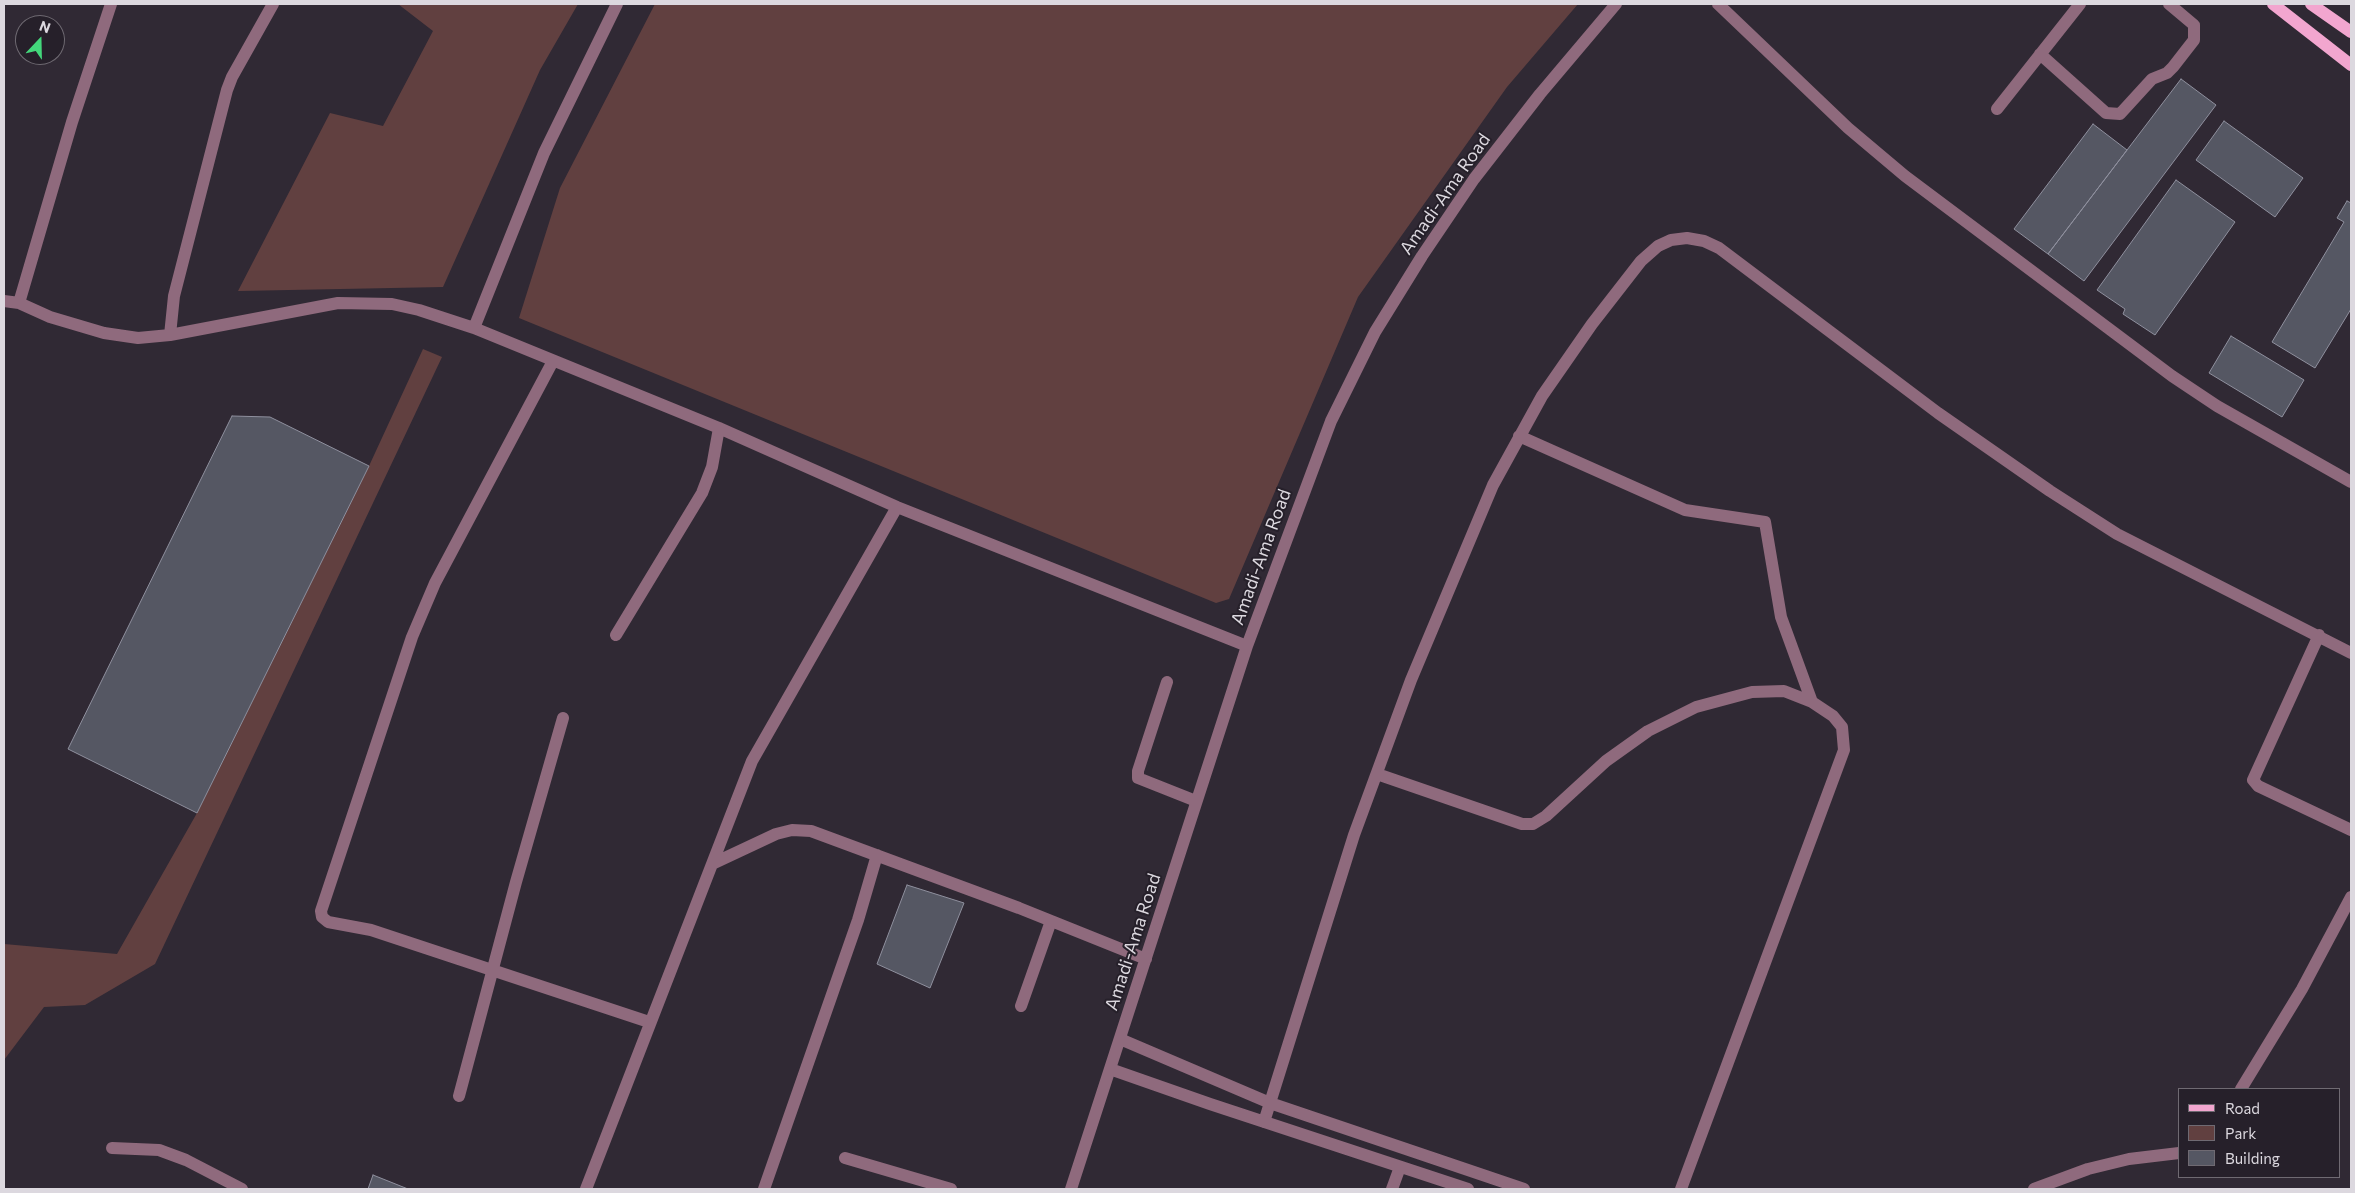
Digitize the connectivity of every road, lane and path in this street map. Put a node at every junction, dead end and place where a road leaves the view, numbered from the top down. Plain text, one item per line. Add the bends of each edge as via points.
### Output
1 (111, 4) edge
2 (274, 4) edge
3 (617, 4) edge
4 (1616, 4) edge
5 (1718, 4) edge
6 (2080, 4) edge
7 (2170, 4) edge
8 (2273, 4) edge
9 (2311, 4) edge
10 (2351, 32) edge
11 (2040, 54) junction
12 (2351, 65) edge
13 (1997, 109) dead end
14 (4, 301) edge
15 (19, 304) junction
16 (474, 328) junction
17 (170, 335) junction
18 (552, 361) junction
19 (719, 428) junction
20 (1519, 436) junction
21 (2351, 482) edge
22 (897, 507) junction
23 (2319, 635) junction
24 (616, 636) dead end
25 (1247, 646) junction
26 (2351, 653) edge
27 (1167, 682) dead end
28 (1812, 702) junction
29 (564, 718) dead end
30 (1377, 774) junction
31 (1196, 801) junction
32 (2351, 830) edge
33 (877, 856) junction
34 (712, 864) junction
35 (2351, 897) edge
36 (1051, 921) junction
37 (1146, 960) junction
38 (492, 972) junction
39 (1021, 1006) dead end
40 (649, 1022) junction
41 (1120, 1039) junction
42 (1110, 1069) junction
43 (2242, 1088) edge
44 (459, 1096) dead end
45 (1270, 1103) junction
46 (1264, 1122) junction
47 (112, 1148) dead end
48 (2178, 1153) edge
49 (845, 1158) dead end
50 (1400, 1167) junction
51 (242, 1189) edge
52 (586, 1189) edge
53 (764, 1189) edge
54 (951, 1189) edge
55 (1071, 1189) edge
56 (1392, 1189) edge
57 (1468, 1189) edge
58 (1524, 1189) edge
59 (1681, 1189) edge
60 (2034, 1189) edge

1 - 15 street via 72,122
2 - 17 street via 227,90 174,296
3 - 16 street via 544,153
4 - 25 street, Amadi-Ama Road via 1474,179 1375,332 1331,420
5 - 21 street via 1848,128 1913,182 2172,376 2217,406
6 - 11 street
7 - 11 street via 2194,25 2194,40 2173,68 2152,79 2120,114 2106,113
8 - 12 main road
9 - 10 main road
11 - 13 street
14 - 15 street
15 - 17 street via 104,333 138,338
16 - 17 street via 392,304 338,303
16 - 18 street
18 - 19 street
18 - 38 street via 435,583 412,637 321,911 328,922 371,930
19 - 22 street
19 - 24 street via 712,467 702,493
20 - 23 street via 1542,396 1592,324 1641,261 1658,246 1671,240 1704,241 1719,248 1938,412 2117,534
20 - 28 street via 1686,510 1765,522 1781,618
20 - 30 street via 1493,485 1411,680
22 - 25 street
22 - 34 street via 752,761
23 - 26 street
23 - 32 street via 2253,780 2258,786
25 - 31 street, Amadi-Ama Road
27 - 31 street via 1138,778
28 - 30 street via 1784,691 1752,692 1696,707 1648,731 1606,761 1533,824 1522,824
28 - 59 street via 1833,716 1842,728 1844,750
29 - 38 street
30 - 45 street via 1354,835
31 - 37 street, Amadi-Ama Road
33 - 34 street via 812,831 792,830 776,834
33 - 36 street
33 - 53 street via 858,920
34 - 40 street
35 - 43 street via 2302,989
36 - 37 street
36 - 39 street
37 - 41 street, Amadi-Ama Road
38 - 40 street
38 - 44 street
40 - 52 street
41 - 42 street, Amadi-Ama Road
41 - 45 street
42 - 46 street
42 - 55 street, Amadi-Ama Road
45 - 46 street
45 - 58 street
46 - 50 street
47 - 51 street via 159,1150
48 - 60 street via 2129,1159 2088,1169
49 - 54 street
50 - 56 street
50 - 57 street

